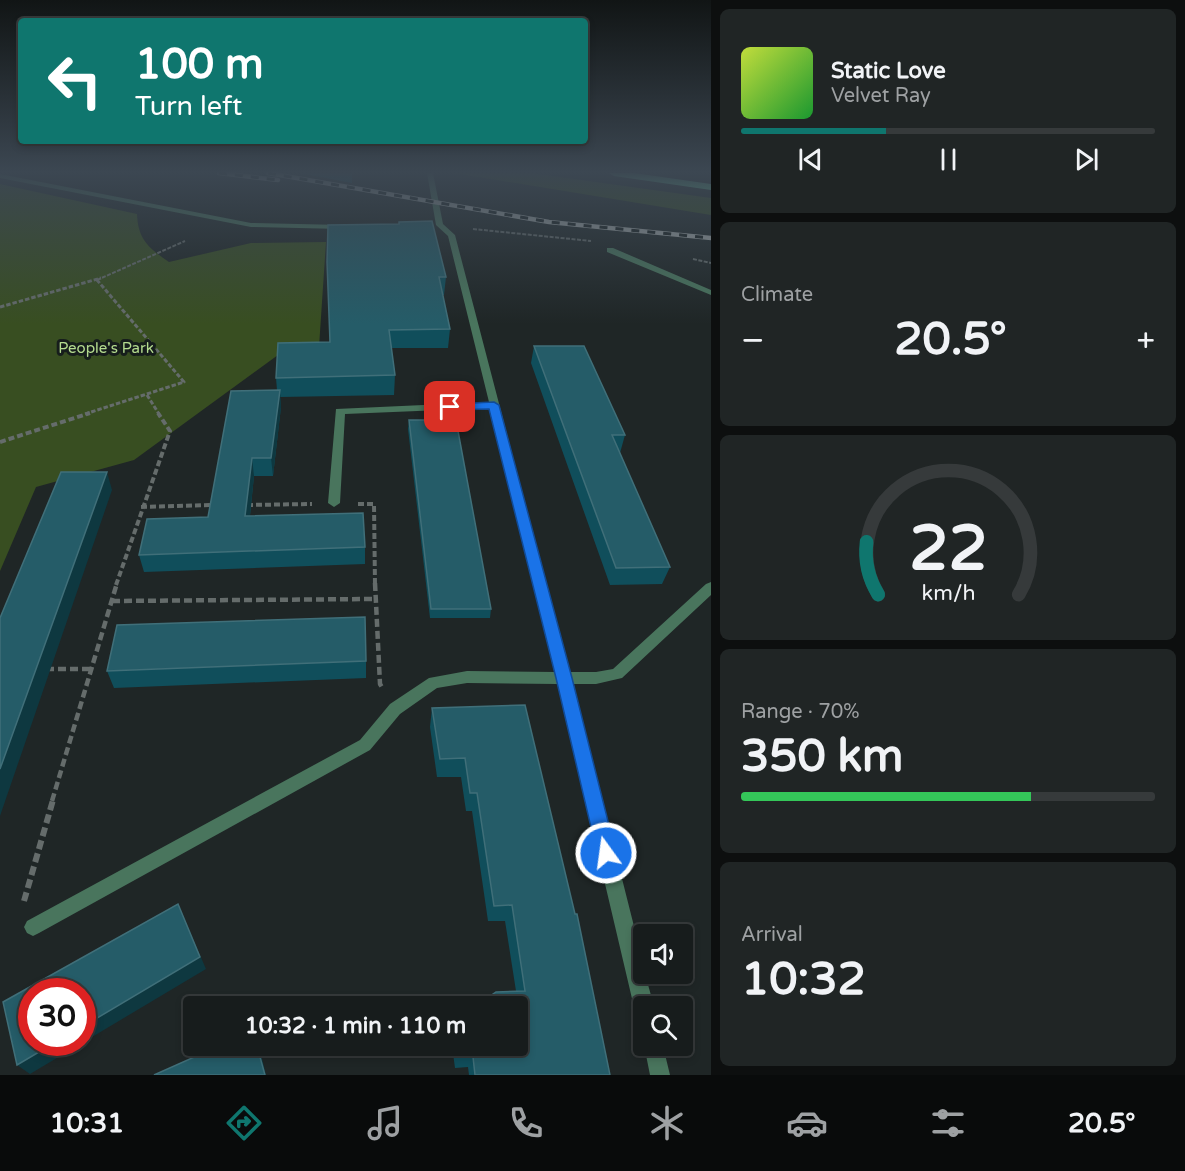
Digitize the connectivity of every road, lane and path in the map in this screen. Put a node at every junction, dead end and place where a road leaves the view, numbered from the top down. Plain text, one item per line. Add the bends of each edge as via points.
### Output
1 (242, 223) edge
2 (434, 225) joint
3 (352, 227) edge
4 (185, 241) dead end
5 (595, 242) dead end
6 (610, 250) dead end
7 (688, 258) dead end
8 (711, 263) edge
9 (97, 280) junction
10 (711, 292) edge
11 (0, 307) edge
12 (147, 395) junction
13 (494, 405) junction
14 (0, 442) edge
15 (334, 504) junction
16 (221, 505) edge
17 (243, 505) edge
18 (141, 507) junction
19 (711, 587) edge
20 (375, 599) junction
21 (112, 601) junction
22 (34, 669) edge
23 (91, 669) junction
24 (564, 678) junction
25 (395, 709) junction
26 (33, 927) joint
27 (641, 996) edge
28 (655, 1056) edge
29 (660, 1075) edge

1 - 3 street
2 - 5 path
2 - 13 street via 451,235
4 - 9 path
6 - 10 street
7 - 8 path
9 - 11 path
9 - 12 path via 184,382
12 - 14 path
12 - 18 path via 170,431
13 - 15 street via 340,411
13 - 24 street
15 - 17 path
15 - 20 path via 374,504
16 - 18 path
18 - 21 path
19 - 24 street via 617,674
20 - 21 path
20 - 25 path via 380,684
21 - 23 path
22 - 23 path
23 - 26 path via 16,929
24 - 25 street via 467,676 434,682
24 - 27 street
25 - 26 street via 364,745
28 - 29 street

